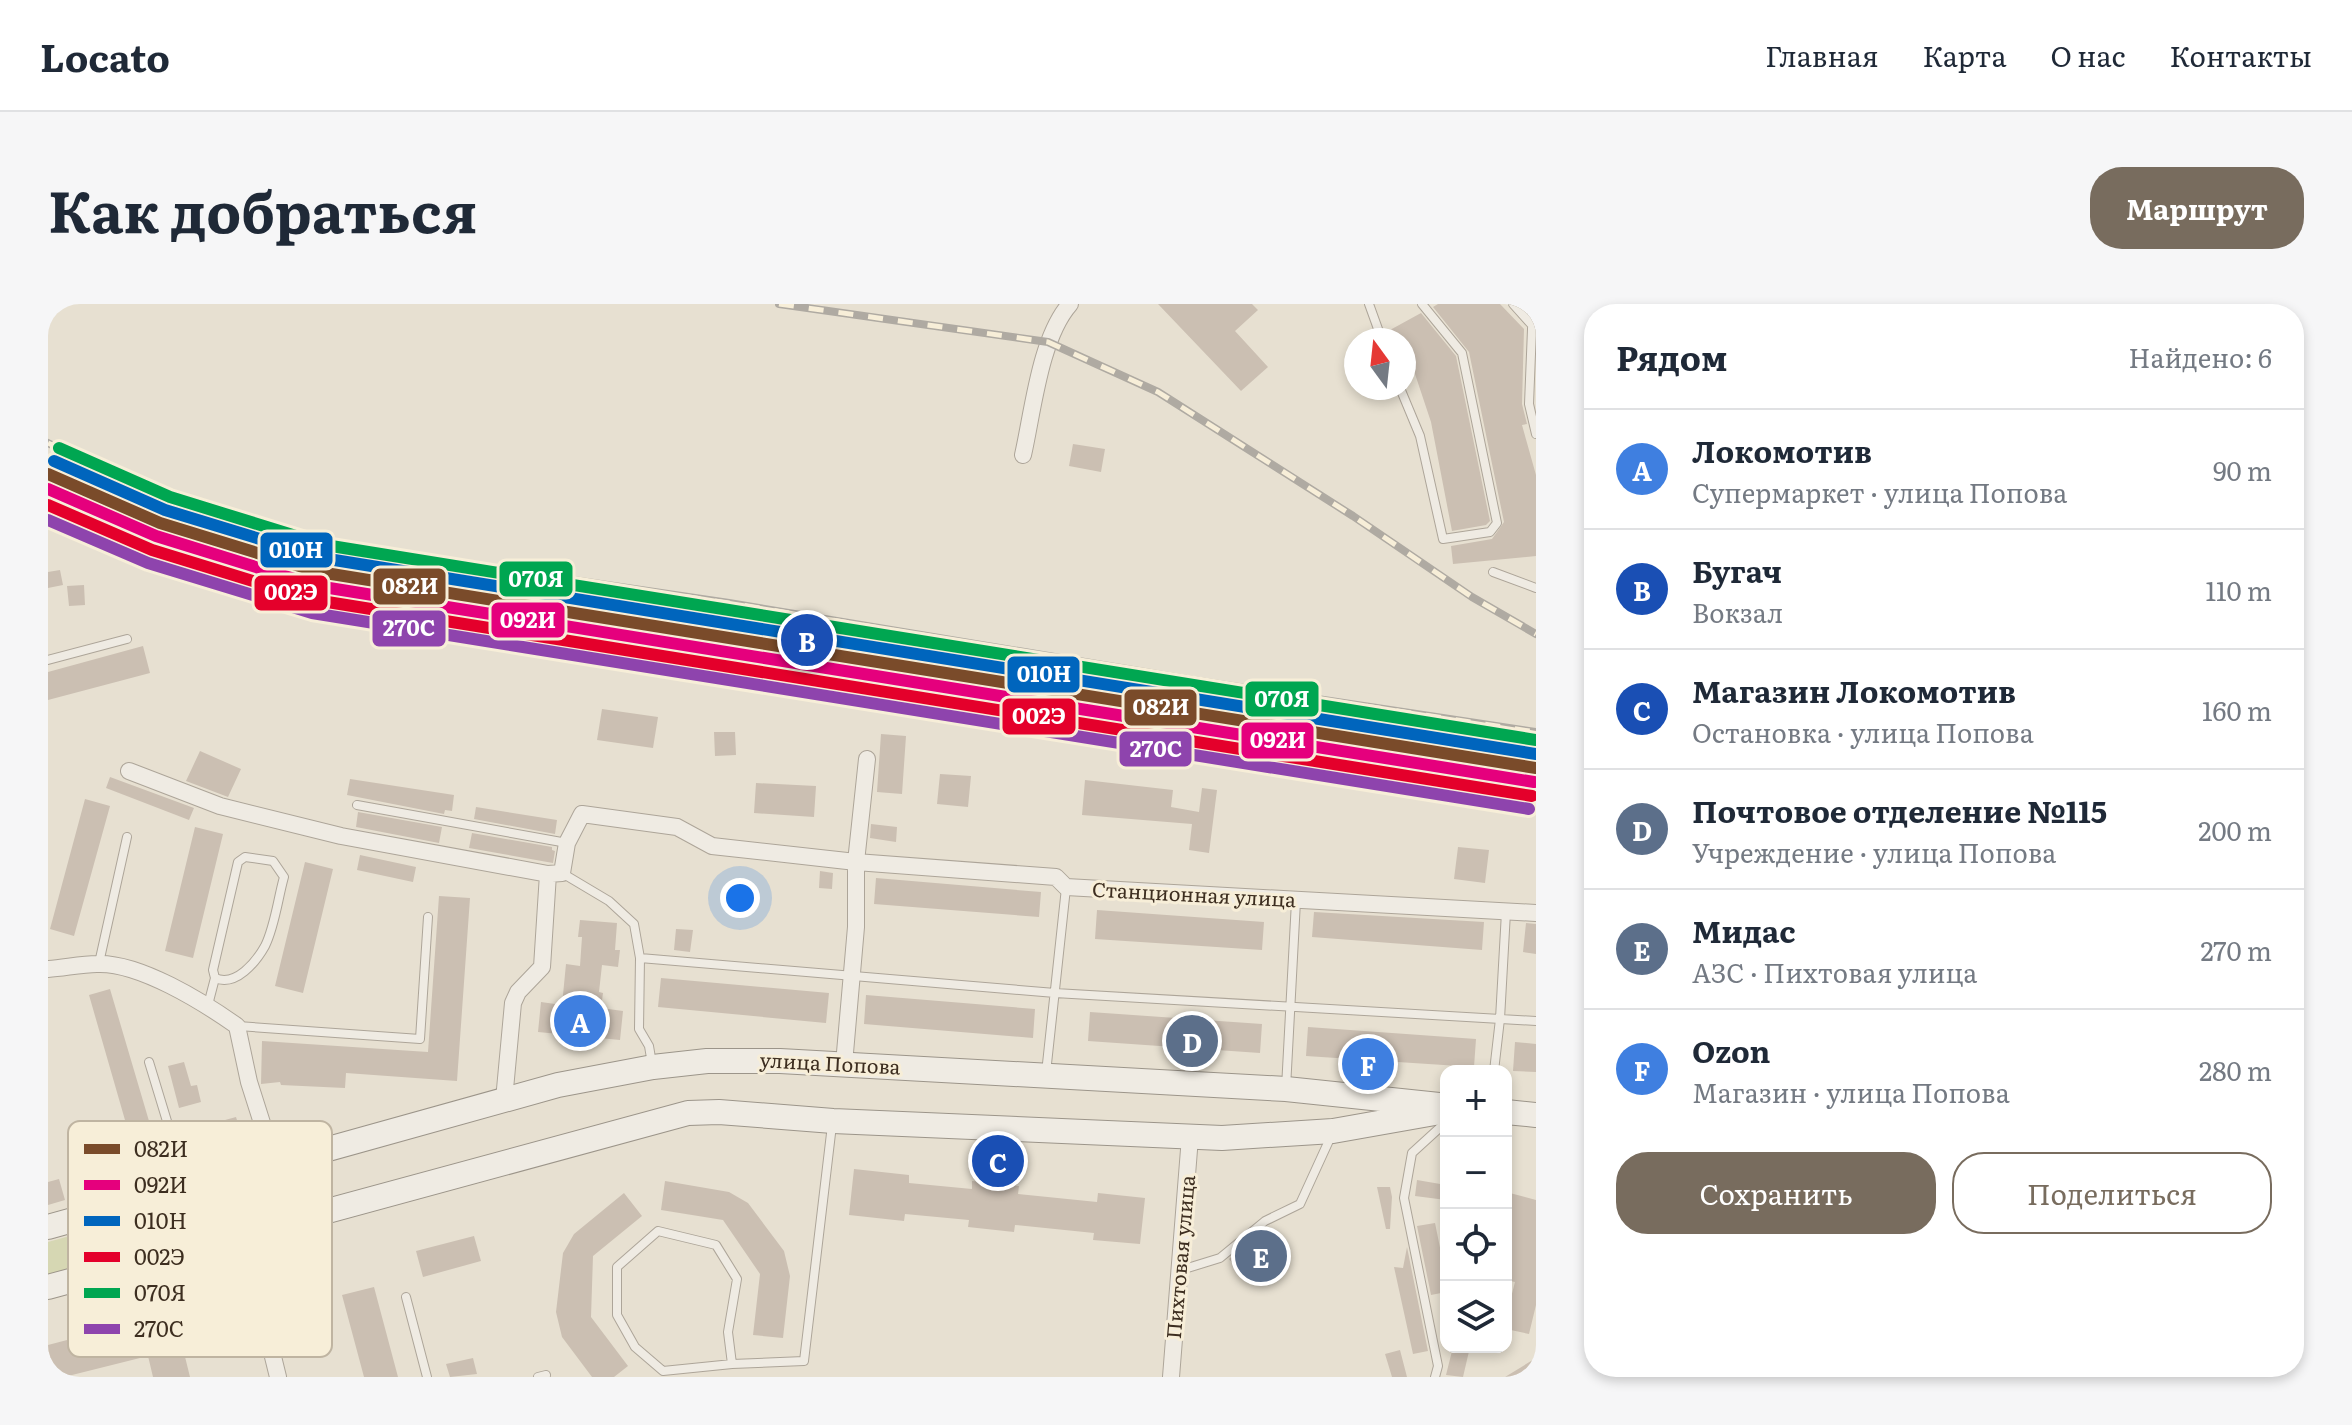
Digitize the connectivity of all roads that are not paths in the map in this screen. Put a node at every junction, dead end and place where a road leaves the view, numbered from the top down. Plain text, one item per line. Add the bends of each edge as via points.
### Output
1 (1070, 304) edge
2 (1369, 304) edge
3 (1422, 304) edge
4 (1513, 304) edge
5 (1533, 304) edge
6 (1531, 324) junction
7 (1378, 328) edge
8 (1405, 400) edge
9 (1536, 434) edge
10 (1023, 455) dead end
11 (1493, 572) dead end
12 (1536, 588) edge
13 (127, 639) dead end
14 (48, 660) edge
15 (867, 759) dead end
16 (129, 771) dead end
17 (357, 805) dead end
18 (127, 837) dead end
19 (567, 843) junction
20 (856, 862) junction
21 (555, 873) junction
22 (1066, 887) junction
23 (1296, 901) junction
24 (1506, 911) junction
25 (1536, 913) edge
26 (428, 917) dead end
27 (640, 958) junction
28 (99, 963) junction
29 (48, 969) edge
30 (852, 975) junction
31 (215, 978) junction
32 (1055, 993) junction
33 (208, 1005) junction
34 (1289, 1008) junction
35 (1500, 1019) junction
36 (1536, 1021) edge
37 (237, 1026) junction
38 (149, 1062) dead end
39 (844, 1064) junction
40 (1495, 1065) edge
41 (653, 1067) junction
42 (1046, 1075) junction
43 (1286, 1089) junction
44 (504, 1100) junction
45 (1440, 1108) edge
46 (1440, 1110) edge
47 (1512, 1113) edge
48 (1536, 1115) edge
49 (167, 1121) edge
50 (261, 1121) edge
51 (833, 1121) junction
52 (1440, 1127) edge
53 (1333, 1131) junction
54 (1190, 1137) junction
55 (332, 1148) edge
56 (332, 1211) edge
57 (68, 1221) edge
58 (48, 1227) edge
59 (1181, 1270) junction
60 (68, 1282) edge
61 (48, 1287) edge
62 (406, 1297) dead end
63 (273, 1357) edge
64 (732, 1364) junction
65 (278, 1377) edge
66 (427, 1377) edge
67 (1171, 1377) edge
68 (1435, 1377) edge

1 - 10 street via 1048,342
2 - 7 lane
3 - 8 lane via 1462,353 1497,523 1490,532 1443,539 1420,436
4 - 6 lane
5 - 6 lane
6 - 9 lane via 1529,404
11 - 12 lane
13 - 14 lane
15 - 20 street
16 - 21 street via 220,806 341,836
17 - 19 lane
18 - 28 lane
19 - 20 street, Станционная улица via 582,814 677,827 712,846
19 - 21 street
20 - 22 street, Станционная улица via 1056,877
20 - 30 street
21 - 27 lane via 609,901 634,924
21 - 44 street via 542,967 513,1003
22 - 23 street, Станционная улица
22 - 32 lane
23 - 24 street, Станционная улица
23 - 34 lane
24 - 25 street, Станционная улица
24 - 35 lane
26 - 37 lane via 420,1039
27 - 30 lane
27 - 41 lane via 639,1029
28 - 29 street
28 - 33 street via 123,966
30 - 32 lane
30 - 39 street
31 - 31 lane via 238,862 245,857 273,861 284,877 265,945 240,975 232,980
31 - 33 lane
32 - 34 lane
32 - 42 lane
33 - 37 street
34 - 35 lane
34 - 43 lane
35 - 36 lane
35 - 40 lane
37 - 50 street
38 - 49 lane
39 - 41 street, улица Попова via 707,1061
39 - 42 street, улица Попова
41 - 44 street, улица Попова
42 - 43 street, улица Попова
43 - 45 street, улица Попова
44 - 55 street, улица Попова
46 - 53 street, улица Попова
47 - 48 street
51 - 54 street, улица Попова
51 - 56 street, улица Попова via 688,1113
51 - 64 lane via 804,1361
52 - 68 lane via 1412,1153 1404,1198 1438,1366
53 - 54 street, улица Попова
53 - 59 lane via 1300,1204 1265,1221 1220,1258
54 - 59 street, Пихтовая улица
57 - 58 street, улица Попова
59 - 67 street, Пихтовая улица
60 - 61 street, улица Попова
62 - 66 lane
63 - 65 street
64 - 64 lane via 728,1332 737,1279 716,1245 658,1231 617,1267 617,1315 635,1347 663,1371

